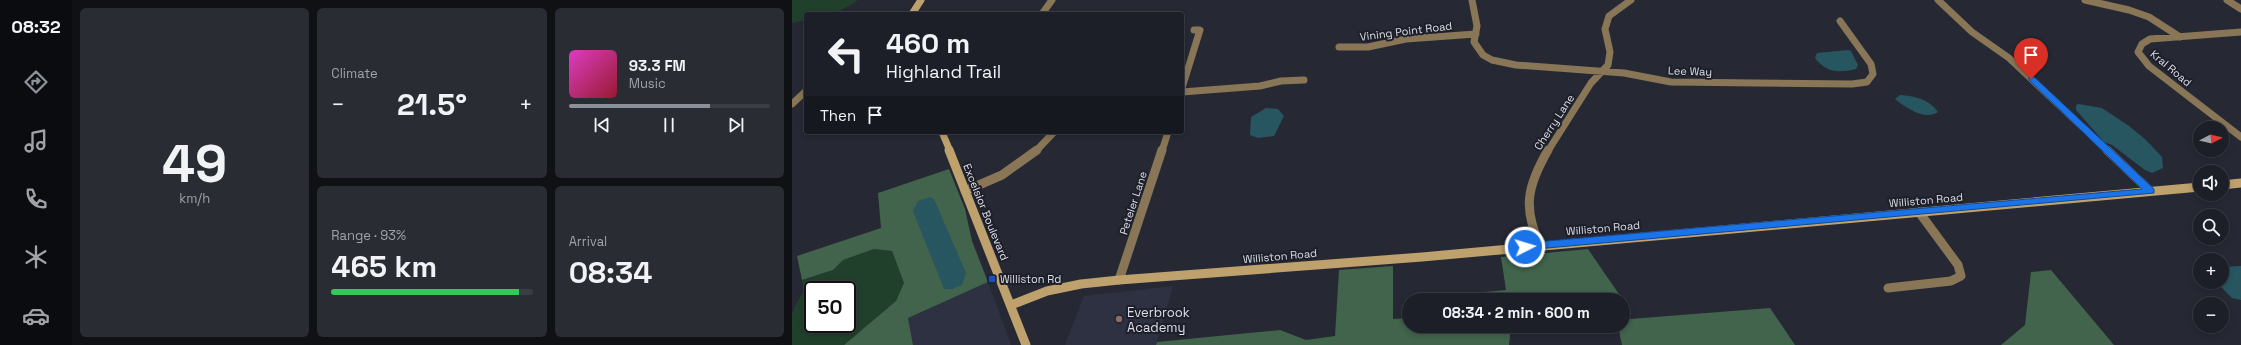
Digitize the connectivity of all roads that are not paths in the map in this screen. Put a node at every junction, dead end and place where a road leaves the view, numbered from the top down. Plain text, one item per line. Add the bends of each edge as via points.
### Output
1 (921, 0) edge
2 (1052, 0) edge
3 (1472, 0) edge
4 (1631, 0) edge
5 (1938, 0) edge
6 (2085, 0) edge
7 (2227, 0) edge
8 (2241, 9) edge
9 (913, 12) edge
10 (1043, 12) edge
11 (1840, 21) dead end
12 (1194, 30) dead end
13 (2241, 32) edge
14 (1476, 34) junction
15 (2180, 36) junction
16 (1339, 47) dead end
17 (1603, 72) junction
18 (1304, 80) dead end
19 (1184, 82) edge
20 (1184, 92) edge
21 (804, 93) edge
22 (792, 104) edge
23 (943, 134) edge
24 (1052, 134) edge
25 (1167, 134) edge
26 (2241, 137) edge
27 (2241, 183) edge
28 (2229, 184) edge
29 (2193, 188) edge
30 (965, 191) junction
31 (2150, 191) junction
32 (1919, 212) junction
33 (1540, 245) junction
34 (1119, 280) junction
35 (1888, 288) dead end
36 (1011, 305) junction
37 (1026, 345) edge

1 - 9 main road
2 - 10 street
3 - 14 street, Lee Way via 1476,16
4 - 17 street, Cherry Lane via 1610,16 1604,34 1610,57
5 - 31 street via 1972,32 2009,58
6 - 15 street via 2149,17
7 - 8 street
11 - 17 street, Lee Way via 1872,64 1873,74 1867,82 1689,83
12 - 19 street via 1200,30
13 - 15 street, Kral Road
14 - 16 street, Vining Point Road via 1406,39 1368,47
14 - 17 street, Lee Way via 1474,42 1480,52 1492,60
15 - 26 street, Kral Road via 2142,42 2138,52 2149,66
17 - 33 street, Cherry Lane via 1590,85 1548,150 1529,188 1528,217
18 - 20 street
21 - 22 street
23 - 30 main road, Excelsior Boulevard
24 - 30 street via 1041,147 1016,167
25 - 34 street, Peteler Lane
27 - 28 main road
29 - 31 main road, Williston Road
30 - 36 main road, Excelsior Boulevard
31 - 32 main road, Williston Road
32 - 33 main road, Williston Road
32 - 35 street via 1958,265 1961,276 1951,282
33 - 34 main road, Williston Road
34 - 36 main road, Williston Road via 1047,291
36 - 37 main road, Excelsior Boulevard

